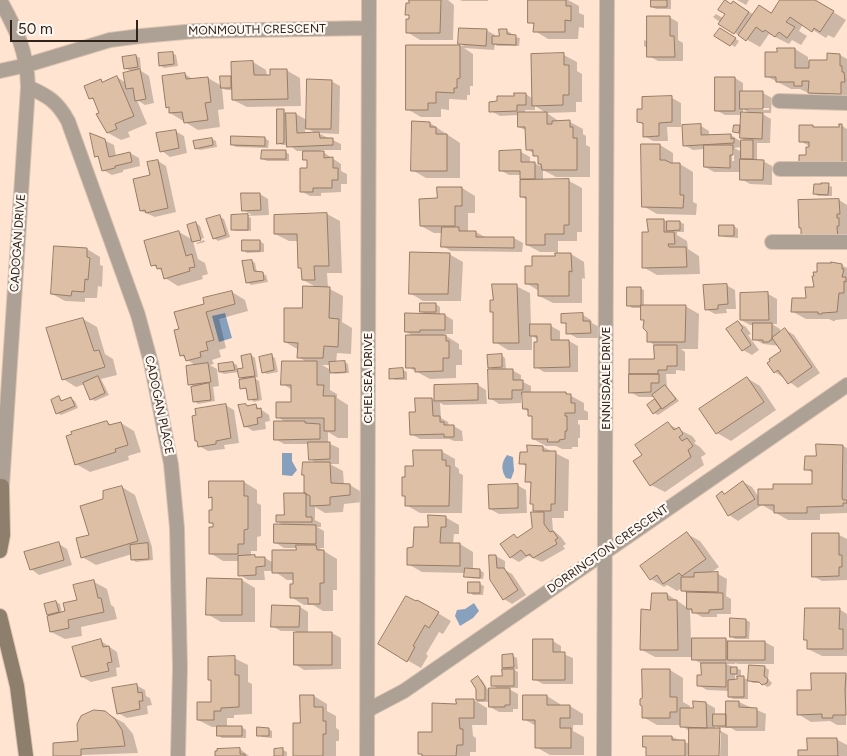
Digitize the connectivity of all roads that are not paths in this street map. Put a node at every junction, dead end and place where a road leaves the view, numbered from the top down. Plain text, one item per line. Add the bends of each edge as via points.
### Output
1 (0, 0) edge
2 (369, 0) edge
3 (607, 0) edge
4 (369, 28) junction
5 (27, 65) junction
6 (0, 71) edge
7 (28, 87) junction
8 (779, 101) dead end
9 (847, 103) edge
10 (780, 169) dead end
11 (847, 169) edge
12 (772, 242) dead end
13 (847, 242) edge
14 (847, 385) edge
15 (1, 488) edge
16 (0, 551) edge
17 (605, 552) junction
18 (0, 616) edge
19 (368, 710) junction
20 (26, 756) edge
21 (178, 756) edge
22 (367, 756) edge
23 (604, 756) edge

1 - 5 street, CADOGAN DRIVE via 12,21
2 - 4 street, CHELSEA DRIVE
3 - 17 street, ENNISDALE DRIVE
4 - 5 street, MONMOUTH CRESCENT via 196,31 141,36 110,40
4 - 19 street, CHELSEA DRIVE
5 - 6 street, MONMOUTH CRESCENT
5 - 7 street, CADOGAN DRIVE
7 - 15 street, CADOGAN DRIVE
7 - 21 street, CADOGAN PLACE via 56,102 68,121 129,287 151,364 171,464 177,528
8 - 9 street
10 - 11 street
12 - 13 street
14 - 17 street, DORRINGTON CRESCENT
15 - 16 main road via 3,535
17 - 19 street, DORRINGTON CRESCENT via 404,691
17 - 23 street, ENNISDALE DRIVE
18 - 20 main road via 17,686
19 - 22 street, CHELSEA DRIVE

